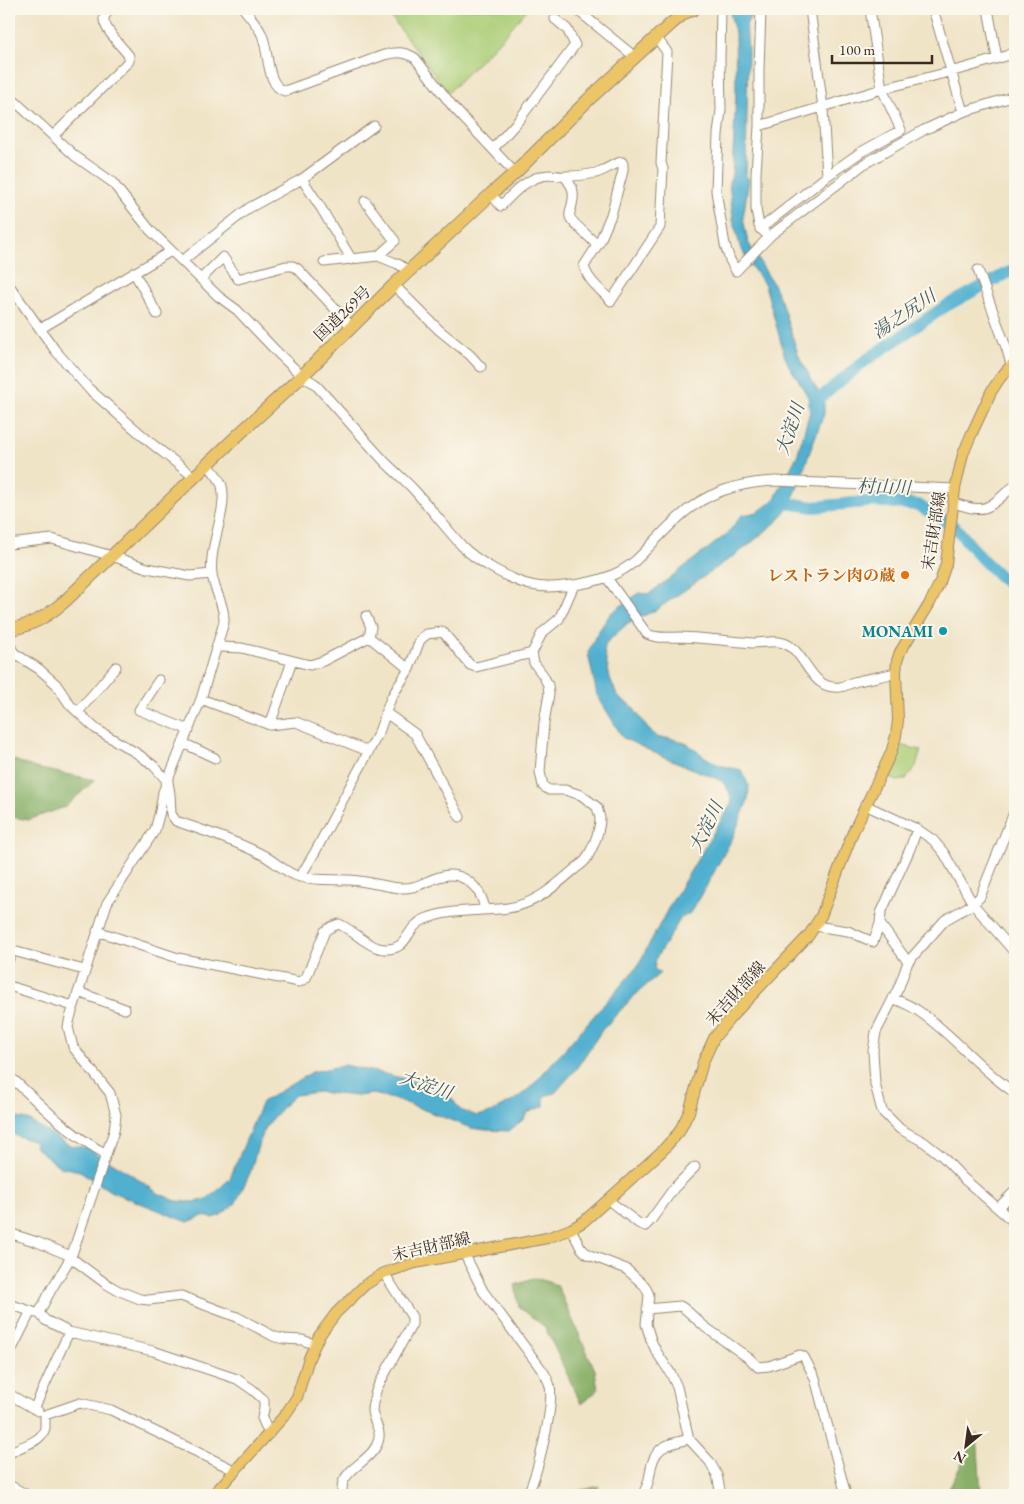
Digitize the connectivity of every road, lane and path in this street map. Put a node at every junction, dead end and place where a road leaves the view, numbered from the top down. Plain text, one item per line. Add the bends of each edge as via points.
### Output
1 (110, 9) edge
2 (244, 9) edge
3 (576, 9) edge
4 (694, 9) edge
5 (721, 9) edge
6 (761, 9) edge
7 (810, 9) edge
8 (870, 9) edge
9 (933, 9) edge
10 (988, 9) edge
11 (555, 19) dead end
12 (656, 37) junction
13 (1015, 51) edge
14 (635, 57) junction
15 (997, 58) junction
16 (952, 72) junction
17 (882, 89) junction
18 (9, 96) edge
19 (1015, 96) edge
20 (823, 108) junction
21 (963, 112) junction
22 (374, 126) dead end
23 (759, 126) junction
24 (53, 136) junction
25 (493, 149) junction
26 (515, 173) junction
27 (565, 176) junction
28 (827, 176) junction
29 (302, 179) junction
30 (491, 194) junction
31 (365, 201) dead end
32 (760, 229) junction
33 (770, 236) junction
34 (597, 245) junction
35 (171, 251) junction
36 (378, 256) junction
37 (352, 260) junction
38 (182, 261) junction
39 (324, 262) dead end
40 (978, 270) dead end
41 (409, 271) junction
42 (134, 272) junction
43 (201, 279) junction
44 (9, 285) edge
45 (394, 285) junction
46 (157, 314) dead end
47 (351, 326) junction
48 (40, 329) junction
49 (1013, 363) edge
50 (481, 367) dead end
51 (302, 376) junction
52 (207, 464) junction
53 (194, 477) junction
54 (1015, 486) edge
55 (955, 489) junction
56 (954, 503) junction
57 (9, 544) edge
58 (112, 556) junction
59 (212, 574) junction
60 (607, 578) junction
61 (574, 585) junction
62 (366, 616) dead end
63 (9, 630) edge
64 (369, 637) junction
65 (219, 642) junction
66 (9, 644) edge
67 (532, 653) junction
68 (292, 661) junction
69 (116, 667) dead end
70 (409, 669) junction
71 (896, 673) junction
72 (159, 680) dead end
73 (201, 699) junction
74 (78, 712) junction
75 (386, 712) junction
76 (270, 725) junction
77 (189, 730) junction
78 (183, 743) junction
79 (368, 751) junction
80 (215, 758) dead end
81 (168, 782) junction
82 (865, 805) junction
83 (1015, 810) edge
84 (460, 817) dead end
85 (917, 828) junction
86 (300, 877) junction
87 (973, 904) junction
88 (485, 909) junction
89 (880, 924) junction
90 (815, 926) junction
91 (97, 931) junction
92 (1015, 953) edge
93 (9, 959) edge
94 (908, 962) junction
95 (84, 970) junction
96 (9, 986) edge
97 (78, 992) junction
98 (893, 998) junction
99 (74, 1006) junction
100 (125, 1009) dead end
101 (9, 1077) edge
102 (1015, 1093) edge
103 (106, 1154) junction
104 (694, 1167) dead end
105 (1015, 1191) edge
106 (608, 1200) junction
107 (998, 1208) junction
108 (1015, 1223) edge
109 (571, 1229) junction
110 (9, 1233) edge
111 (464, 1253) junction
112 (71, 1257) junction
113 (384, 1272) junction
114 (9, 1304) edge
115 (647, 1309) junction
116 (35, 1312) junction
117 (69, 1332) junction
118 (314, 1344) junction
119 (9, 1355) edge
120 (9, 1394) edge
121 (34, 1409) junction
122 (45, 1415) junction
123 (269, 1434) junction
124 (689, 1439) junction
125 (9, 1454) edge
126 (236, 1471) junction
127 (9, 1484) edge
128 (844, 1493) edge
129 (27, 1495) edge
130 (213, 1495) edge
131 (344, 1495) edge
132 (527, 1495) edge
133 (642, 1495) edge
134 (721, 1495) edge

1 - 24 street via 104,17 106,27 129,56 129,61
2 - 25 street via 262,34 271,75 280,90 384,55 408,53 416,58 454,108
3 - 14 street
4 - 12 highway, 国道269号 via 684,13
5 - 33 street via 721,110 716,190 725,245 736,271
6 - 23 street
7 - 20 street
8 - 17 street
9 - 16 street
10 - 15 street
11 - 25 street via 567,29 575,45
12 - 14 highway, 国道269号
12 - 34 street via 667,52 660,227 611,301 585,272 584,266
13 - 15 street
14 - 26 highway, 国道269号
15 - 16 street
16 - 17 street
16 - 21 street
17 - 20 street
17 - 28 street via 901,130
18 - 24 street
19 - 21 street
20 - 23 street
20 - 28 street
21 - 33 street via 864,164
22 - 29 street
23 - 32 street via 756,200
24 - 35 street via 112,182
25 - 26 street
26 - 30 highway, 国道269号
27 - 30 street via 538,177 523,185 501,206
27 - 34 street via 574,190 570,217
27 - 34 street via 598,172 612,164 623,164 611,214
28 - 32 street
29 - 37 street
29 - 38 street via 249,208
30 - 41 highway, 国道269号
31 - 36 street via 396,241
32 - 33 street
35 - 38 street
35 - 42 street
36 - 37 street
36 - 41 street
37 - 39 street
38 - 43 street
40 - 49 street
41 - 45 highway, 国道269号
42 - 46 street
42 - 48 street
43 - 47 street via 223,257 238,279 293,266
43 - 51 street via 237,310
44 - 48 street
45 - 47 highway, 国道269号
45 - 50 street
47 - 51 highway, 国道269号
48 - 53 street via 89,389
49 - 55 main road, 末吉財部線 via 991,392 975,426 963,454
51 - 52 highway, 国道269号
51 - 61 street via 319,389 464,548 511,578 532,586
52 - 53 highway, 国道269号
52 - 59 street via 223,488 211,560
53 - 58 highway, 国道269号
54 - 56 street via 981,509
55 - 56 main road, 末吉財部線
55 - 60 street via 775,481 738,485 694,505 634,562
56 - 71 main road, 末吉財部線 via 946,564 938,589 900,652
57 - 58 street via 52,540
58 - 59 street via 147,568 190,576
58 - 63 highway, 国道269号 via 48,615
59 - 65 street via 224,612
60 - 61 street
60 - 71 street via 653,638 786,644 794,648 812,674 830,686 840,687
61 - 67 street via 560,619 542,634
62 - 64 street via 371,628
64 - 68 street via 323,661 310,665
64 - 70 street
65 - 68 street via 221,648 242,648
65 - 73 street
66 - 74 street via 14,653 56,684
67 - 70 street via 476,667 470,665 443,632 435,632 420,640
67 - 88 street via 550,694 540,772 543,786 549,790 581,795 597,807 600,818 586,860 562,881 538,898 509,908
68 - 76 street
69 - 74 street
70 - 75 street
71 - 82 main road, 末吉財部線 via 896,736 885,767
72 - 77 street via 139,710
73 - 76 street
73 - 77 street
74 - 81 street via 96,729 154,766
75 - 79 street
75 - 84 street via 415,734
76 - 79 street via 296,722
77 - 78 street
78 - 80 street
78 - 81 street
79 - 86 street
81 - 86 street via 171,814 176,821 251,849
81 - 91 street via 155,830 107,902
82 - 85 street
82 - 90 main road, 末吉財部線
83 - 87 street via 980,896
85 - 87 street via 944,853
85 - 89 street via 881,913
86 - 88 street via 414,888 440,876 460,876 478,889
87 - 92 street
87 - 94 street via 945,920
88 - 91 street via 451,912 425,919 414,925 402,945 396,948 375,947 345,926 331,927 325,932 306,978 299,982 178,958
89 - 90 street via 873,942 848,930
89 - 94 street
90 - 106 main road, 末吉財部線 via 714,1038 679,1132
91 - 95 street
93 - 95 street via 13,952
94 - 98 street
95 - 97 street
96 - 99 street
97 - 99 street
97 - 100 street
98 - 102 street via 916,1010 952,1038
98 - 107 street via 876,1032 873,1051 875,1084 882,1111 900,1129 942,1156
99 - 103 street via 68,1027 73,1047 110,1093 116,1114
101 - 103 street via 73,1134
103 - 112 street
104 - 106 street via 645,1226
105 - 107 street
106 - 109 main road, 末吉財部線
107 - 108 street
109 - 111 main road, 末吉財部線 via 547,1238
109 - 115 street via 587,1254 626,1269 645,1286 649,1295
110 - 112 street
111 - 113 main road, 末吉財部線
111 - 132 street via 483,1291 540,1366 550,1387 545,1437
112 - 116 street
112 - 118 street via 105,1283 140,1299 180,1296 275,1337
113 - 118 main road, 末吉財部線 via 336,1313
113 - 131 street via 412,1317 412,1324 377,1388 372,1411 379,1427 375,1449 347,1476 343,1483
114 - 116 street
115 - 124 street via 646,1324 651,1340 677,1387
115 - 128 street via 680,1306 761,1368 800,1355 804,1357 815,1378
116 - 117 street
116 - 119 street
117 - 121 street
117 - 123 street via 153,1351 237,1379 264,1400 262,1418
118 - 123 main road, 末吉財部線 via 297,1397
120 - 121 street
121 - 122 street
122 - 125 street via 45,1428 41,1435
122 - 126 street via 80,1403 111,1410
123 - 126 main road, 末吉財部線
124 - 133 street via 657,1451 647,1489
124 - 134 street via 710,1462
126 - 130 main road, 末吉財部線
127 - 129 street

